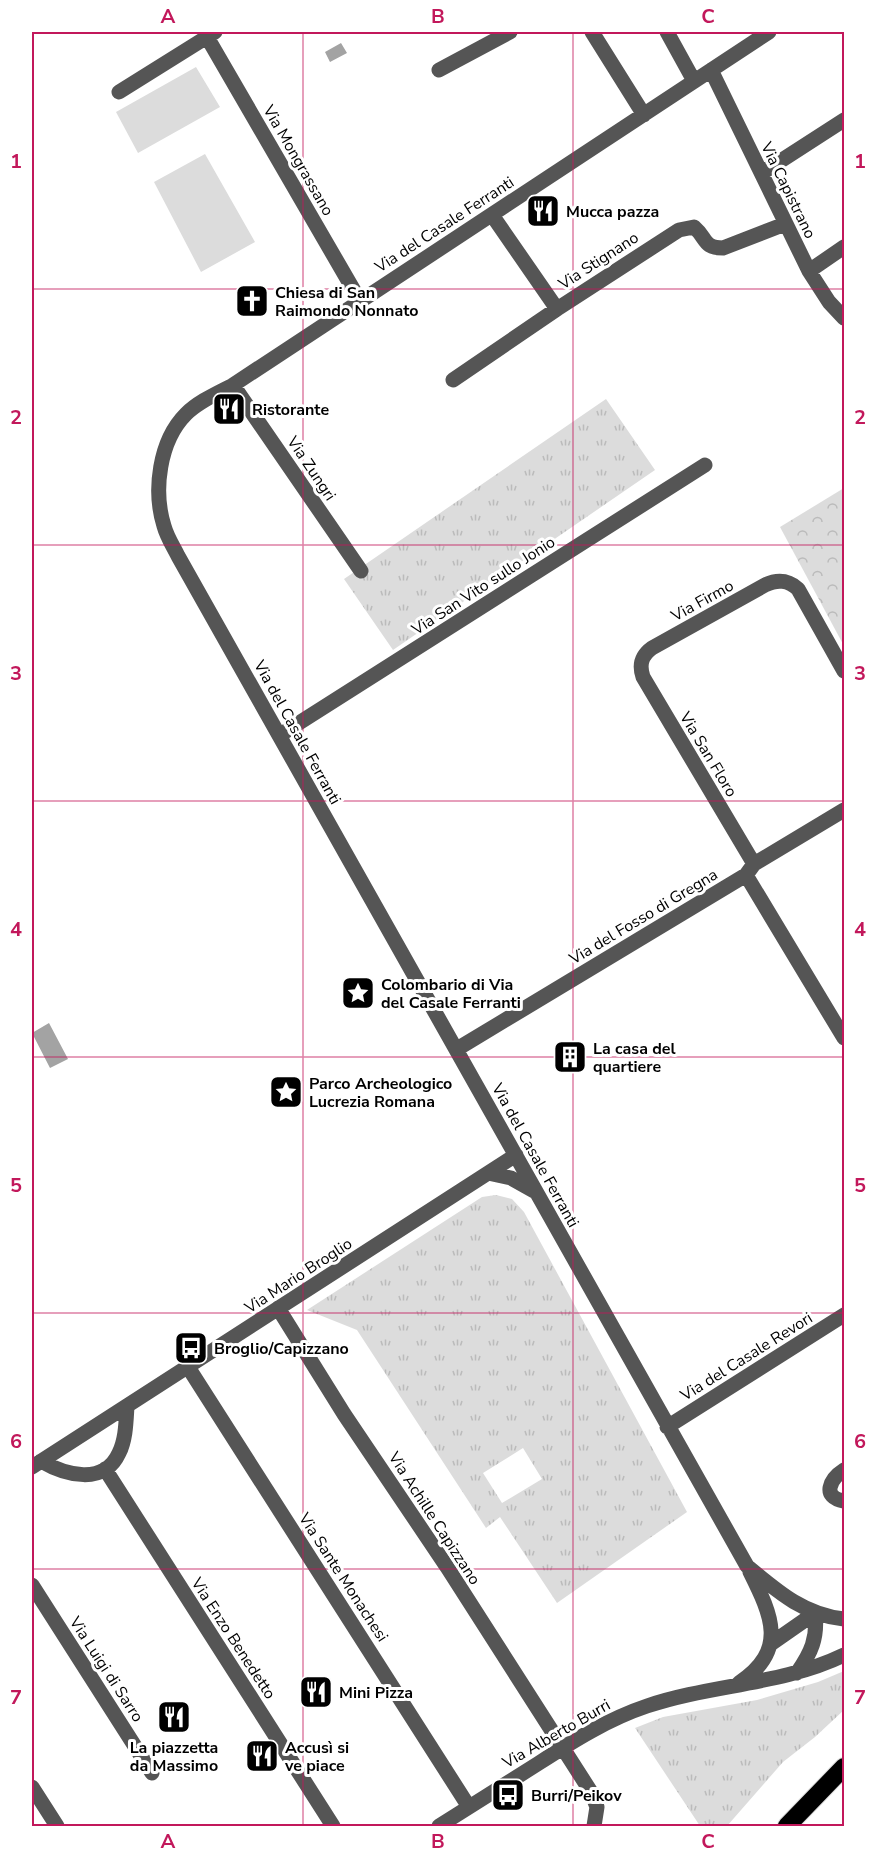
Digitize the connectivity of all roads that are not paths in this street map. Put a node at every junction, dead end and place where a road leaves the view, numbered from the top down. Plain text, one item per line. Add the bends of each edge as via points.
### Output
1 (510, 32) edge
2 (592, 32) edge
3 (667, 32) edge
4 (769, 32) edge
5 (211, 34) edge
6 (486, 37) edge
7 (439, 70) dead end
8 (711, 70) junction
9 (694, 81) junction
10 (119, 92) dead end
11 (644, 115) junction
12 (844, 120) edge
13 (762, 173) junction
14 (492, 215) junction
15 (785, 224) junction
16 (844, 247) edge
17 (809, 271) junction
18 (360, 301) junction
19 (557, 309) junction
20 (844, 318) edge
21 (453, 380) dead end
22 (233, 385) junction
23 (705, 465) dead end
24 (361, 571) dead end
25 (641, 660) joint
26 (844, 670) edge
27 (280, 735) junction
28 (844, 810) edge
29 (750, 869) junction
30 (844, 1038) edge
31 (457, 1049) junction
32 (516, 1155) junction
33 (488, 1173) junction
34 (534, 1191) junction
35 (278, 1308) junction
36 (844, 1315) edge
37 (188, 1367) junction
38 (127, 1406) junction
39 (667, 1427) junction
40 (36, 1464) edge
41 (105, 1469) junction
42 (844, 1470) edge
43 (844, 1501) edge
44 (747, 1566) junction
45 (32, 1585) edge
46 (815, 1613) junction
47 (844, 1619) edge
48 (772, 1642) junction
49 (844, 1655) edge
50 (797, 1673) junction
51 (736, 1685) junction
52 (561, 1748) junction
53 (844, 1767) edge
54 (152, 1773) dead end
55 (32, 1787) edge
56 (469, 1807) junction
57 (57, 1827) edge
58 (333, 1827) edge
59 (440, 1827) edge
60 (594, 1827) edge
61 (787, 1827) edge

1 - 6 street
2 - 11 street
3 - 9 street
4 - 8 street, Via del Casale Ferranti
5 - 10 street
5 - 18 street, Via Mongrassano
6 - 7 street
8 - 9 street, Via del Casale Ferranti
8 - 13 street, Via Capistrano
9 - 11 street, Via del Casale Ferranti
11 - 14 street, Via del Casale Ferranti
12 - 13 street
13 - 15 street, Via Capistrano
14 - 18 street, Via del Casale Ferranti
14 - 19 street, Via Stignano
15 - 17 street, Via Capistrano
15 - 19 street, Via Stignano via 723,248 706,244 694,227 684,228
16 - 17 street
17 - 20 street, Via Capistrano
18 - 22 street, Via del Casale Ferranti
19 - 21 street, Via Stignano
22 - 24 street, Via Zungri
22 - 27 street, Via del Casale Ferranti via 190,410 178,425 161,467 161,515 178,556
23 - 27 street, Via San Vito sullo Jonio
25 - 26 street, Via Firmo via 649,650 765,585 786,581 800,593
25 - 29 street, Via San Floro via 643,677
27 - 31 street, Via del Casale Ferranti
28 - 29 street, Via del Fosso di Gregna
29 - 30 street, Via San Floro via 758,894
29 - 31 street, Via del Fosso di Gregna
31 - 32 street, Via del Casale Ferranti
32 - 33 street, Via Mario Broglio
32 - 34 street, Via del Casale Ferranti
33 - 34 street via 511,1178
33 - 35 street, Via Mario Broglio
34 - 39 street, Via del Casale Ferranti
35 - 37 street, Via Mario Broglio
35 - 52 street, Via Achille Capizzano
36 - 39 street, Via del Casale Revori
37 - 38 street, Via Mario Broglio
37 - 56 street, Via Sante Monachesi
38 - 40 street, Via Mario Broglio
38 - 41 street via 121,1450
39 - 44 street, Via del Casale Ferranti
40 - 41 street, Via Mario Broglio via 76,1475
41 - 58 street, Via Enzo Benedetto
42 - 43 street via 830,1485 834,1498
44 - 46 street, Via del Casale Ferranti via 789,1600
44 - 48 street via 770,1618
45 - 54 street, Via Luigi di Sarro
46 - 47 street, Via del Casale Ferranti
46 - 48 street
46 - 50 street via 813,1647
48 - 51 street via 757,1669
49 - 50 street, Via Alberto Burri
50 - 51 street, Via Alberto Burri
51 - 52 street, Via Alberto Burri via 696,1691 649,1705
52 - 56 street, Via Alberto Burri
52 - 60 street, Via Achille Capizzano via 596,1802
53 - 61 highway
55 - 57 street
56 - 59 street, Via Alberto Burri

